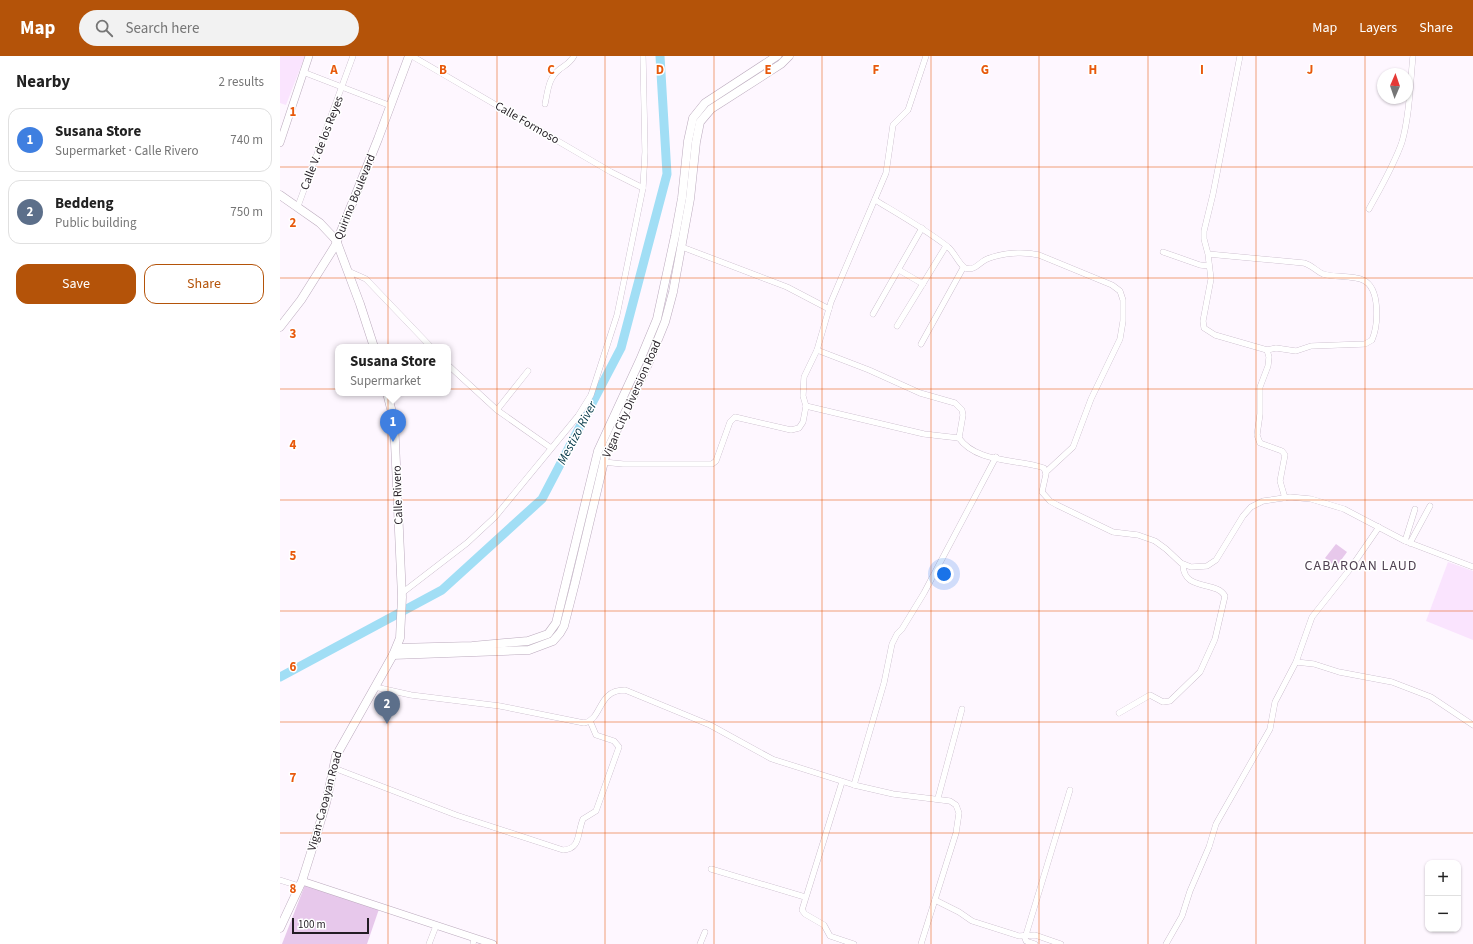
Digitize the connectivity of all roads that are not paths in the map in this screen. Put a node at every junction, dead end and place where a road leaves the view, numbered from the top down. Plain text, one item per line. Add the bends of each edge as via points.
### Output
1 (308, 56) edge
2 (353, 56) edge
3 (410, 56) edge
4 (574, 56) edge
5 (643, 56) edge
6 (777, 56) edge
7 (789, 56) edge
8 (926, 56) edge
9 (1240, 56) edge
10 (1413, 56) edge
11 (303, 72) junction
12 (342, 88) junction
13 (545, 104) dead end
14 (391, 106) junction
15 (280, 143) edge
16 (643, 188) junction
17 (280, 195) edge
18 (876, 200) junction
19 (298, 206) junction
20 (1369, 209) dead end
21 (922, 228) junction
22 (679, 237) junction
23 (336, 240) junction
24 (946, 246) junction
25 (682, 247) junction
26 (1163, 252) dead end
27 (1208, 254) junction
28 (1209, 266) junction
29 (963, 268) junction
30 (899, 270) junction
31 (348, 271) junction
32 (923, 284) junction
33 (829, 309) junction
34 (874, 314) dead end
35 (281, 324) edge
36 (897, 326) dead end
37 (373, 344) edge
38 (428, 344) edge
39 (921, 344) dead end
40 (816, 350) junction
41 (1267, 350) junction
42 (451, 368) edge
43 (528, 371) dead end
44 (388, 396) edge
45 (806, 406) junction
46 (497, 410) junction
47 (959, 438) junction
48 (551, 448) junction
49 (996, 457) junction
50 (603, 462) junction
51 (1046, 472) junction
52 (1285, 498) junction
53 (1430, 506) dead end
54 (1415, 509) dead end
55 (1379, 527) junction
56 (1408, 542) junction
57 (578, 551) junction
58 (1183, 565) junction
59 (1473, 567) edge
60 (402, 595) junction
61 (400, 637) junction
62 (414, 651) junction
63 (393, 655) junction
64 (1296, 662) junction
65 (375, 687) junction
66 (962, 709) dead end
67 (1120, 713) dead end
68 (590, 721) junction
69 (1473, 726) edge
70 (334, 768) junction
71 (842, 782) junction
72 (854, 785) junction
73 (1070, 790) dead end
74 (938, 798) junction
75 (711, 869) dead end
76 (280, 880) edge
77 (300, 883) junction
78 (805, 897) junction
79 (935, 900) junction
80 (436, 926) junction
81 (280, 928) edge
82 (705, 932) dead end
83 (1026, 935) junction
84 (474, 941) edge
85 (429, 944) edge
86 (493, 944) edge
87 (700, 944) edge
88 (854, 944) edge
89 (921, 944) edge
90 (1035, 944) edge
91 (1061, 944) edge
92 (1166, 944) edge

1 - 11 street
2 - 12 street, Calle V. de los Reyes
3 - 14 main road, Quirino Boulevard
3 - 16 street, Calle Formoso
4 - 13 street via 549,82
5 - 16 street
6 - 22 main road, Vigan City Diversion Road via 705,103 693,118 688,141
7 - 22 main road, Vigan City Diversion Road via 781,64 711,109 700,122
8 - 18 street via 908,110 893,125 888,167
9 - 27 street via 1204,231
10 - 20 street via 1407,119 1402,141 1397,156
11 - 12 street
11 - 15 street
12 - 14 street
12 - 19 street, Calle V. de los Reyes
14 - 23 main road, Quirino Boulevard
16 - 48 street via 617,314 599,375 586,404
17 - 19 main road
18 - 21 street
18 - 33 street
19 - 23 main road via 320,223
21 - 24 street
21 - 30 street
22 - 25 main road, Vigan City Diversion Road
22 - 57 main road, Vigan City Diversion Road via 657,319 598,450
23 - 31 main road
23 - 35 main road, Quirino Boulevard via 301,300
24 - 29 street
24 - 32 street
25 - 33 street via 787,287
25 - 50 main road, Vigan City Diversion Road via 665,322
26 - 28 street
27 - 28 street
27 - 41 street via 1304,263 1323,274 1360,279 1370,286 1377,308 1373,338 1368,344 1311,346 1296,352 1276,348
28 - 41 street via 1210,279 1204,328 1215,335
29 - 39 street
29 - 51 street via 973,269 986,260 1003,255 1035,254 1112,285 1122,295 1123,321 1116,348 1091,399 1073,447
30 - 32 street
30 - 34 street
31 - 37 main road
31 - 38 street via 366,279
32 - 36 street
33 - 40 street
40 - 45 street via 803,382 803,401
40 - 47 street via 920,392 955,403 963,415
41 - 52 street via 1269,361 1260,387 1257,438 1260,443 1282,450 1285,455 1280,481
42 - 46 street
43 - 46 street
44 - 60 main road, Calle Rivero via 394,420
45 - 47 street via 924,434
45 - 50 street via 802,425 791,430 746,418 733,418 716,461 712,464
46 - 48 street
47 - 49 street via 973,450
48 - 60 street via 496,517
49 - 51 street via 1042,467
49 - 72 street via 924,593 896,634
50 - 57 main road, Vigan City Diversion Road
51 - 58 street via 1042,492 1053,503 1116,533 1138,535 1155,542
52 - 55 street via 1311,499 1337,507
52 - 58 street via 1260,502 1251,507 1242,516 1212,564 1198,568
53 - 56 street
54 - 56 street
55 - 56 street
55 - 64 street via 1312,617
56 - 59 street
57 - 62 main road, Vigan City Diversion Road via 556,623 548,634 528,641
58 - 67 street via 1183,572 1192,581 1217,589 1225,596 1215,639 1206,662 1195,678 1171,701 1163,702 1150,695
60 - 61 main road, Calle Rivero
61 - 62 main road
61 - 63 main road, Vigan-Caoayan Road
62 - 63 main road, Vigan City Diversion Road
62 - 63 main road, Vigan City Diversion Road
63 - 65 main road, Vigan-Caoayan Road
64 - 69 street via 1392,682 1431,697
64 - 92 street via 1274,702 1270,729 1216,824 1182,916
65 - 68 street via 411,695 500,706 581,723
65 - 70 main road, Vigan-Caoayan Road via 340,746
66 - 74 street
68 - 70 street via 596,735 614,740 619,747 596,811 583,819 576,844 570,849 563,850 456,815
68 - 71 street via 608,694 617,690 629,690 710,725 772,759
70 - 77 main road, Vigan-Caoayan Road via 326,803
71 - 72 street
71 - 78 street
72 - 74 street via 893,794
73 - 83 street
74 - 79 street via 953,803 959,813 954,840
75 - 78 street
76 - 77 street
77 - 80 street
77 - 81 main road, Vigan-Caoayan Road
78 - 88 street via 803,912 824,926 830,936
79 - 83 street via 972,921 1019,936
79 - 89 street
80 - 84 street
80 - 85 street
82 - 87 street
83 - 90 street via 1026,940
83 - 91 street via 1035,935
84 - 86 street

